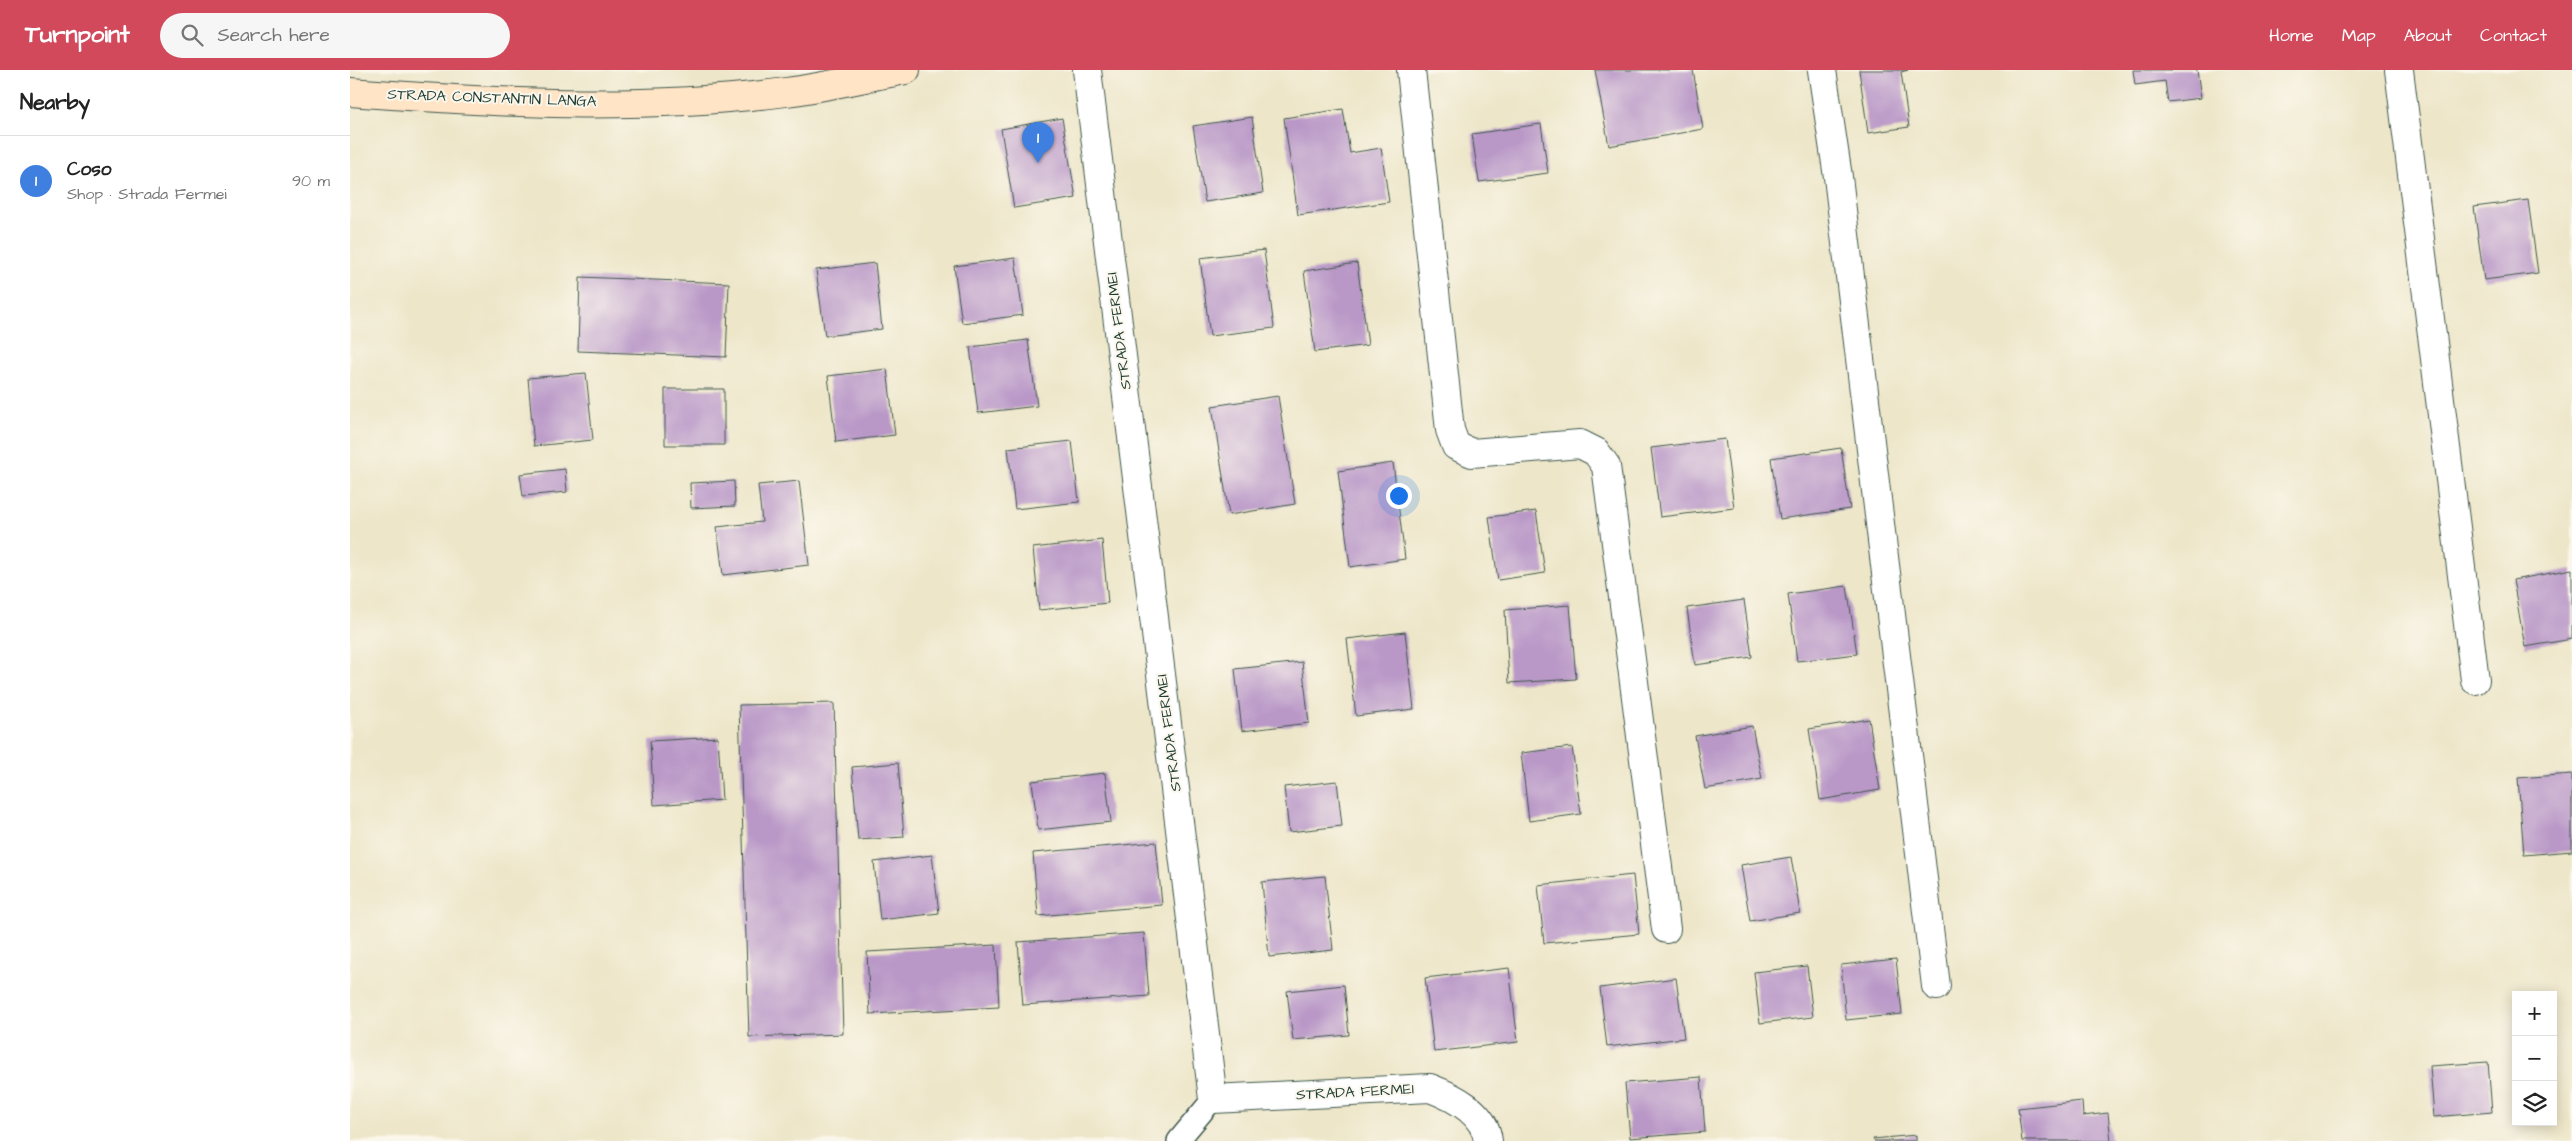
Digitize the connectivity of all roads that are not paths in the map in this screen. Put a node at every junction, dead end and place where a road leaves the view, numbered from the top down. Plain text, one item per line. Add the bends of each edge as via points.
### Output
1 (906, 70) edge
2 (1087, 70) edge
3 (1410, 70) edge
4 (1822, 70) edge
5 (2399, 70) edge
6 (350, 92) edge
7 (2474, 680) dead end
8 (1666, 930) dead end
9 (1936, 986) dead end
10 (1214, 1099) junction
11 (1178, 1141) edge
12 (1488, 1141) edge

1 - 6 main road, STRADA CONSTANTIN LANGA via 787,92 664,102 531,103
2 - 10 street, STRADA FERMEI
3 - 8 street via 1450,430 1456,446 1472,453 1580,444 1596,452 1606,466
4 - 9 street via 1838,177
5 - 7 street
10 - 11 lane
10 - 12 street, STRADA FERMEI via 1430,1088 1454,1097 1474,1114 1487,1133

